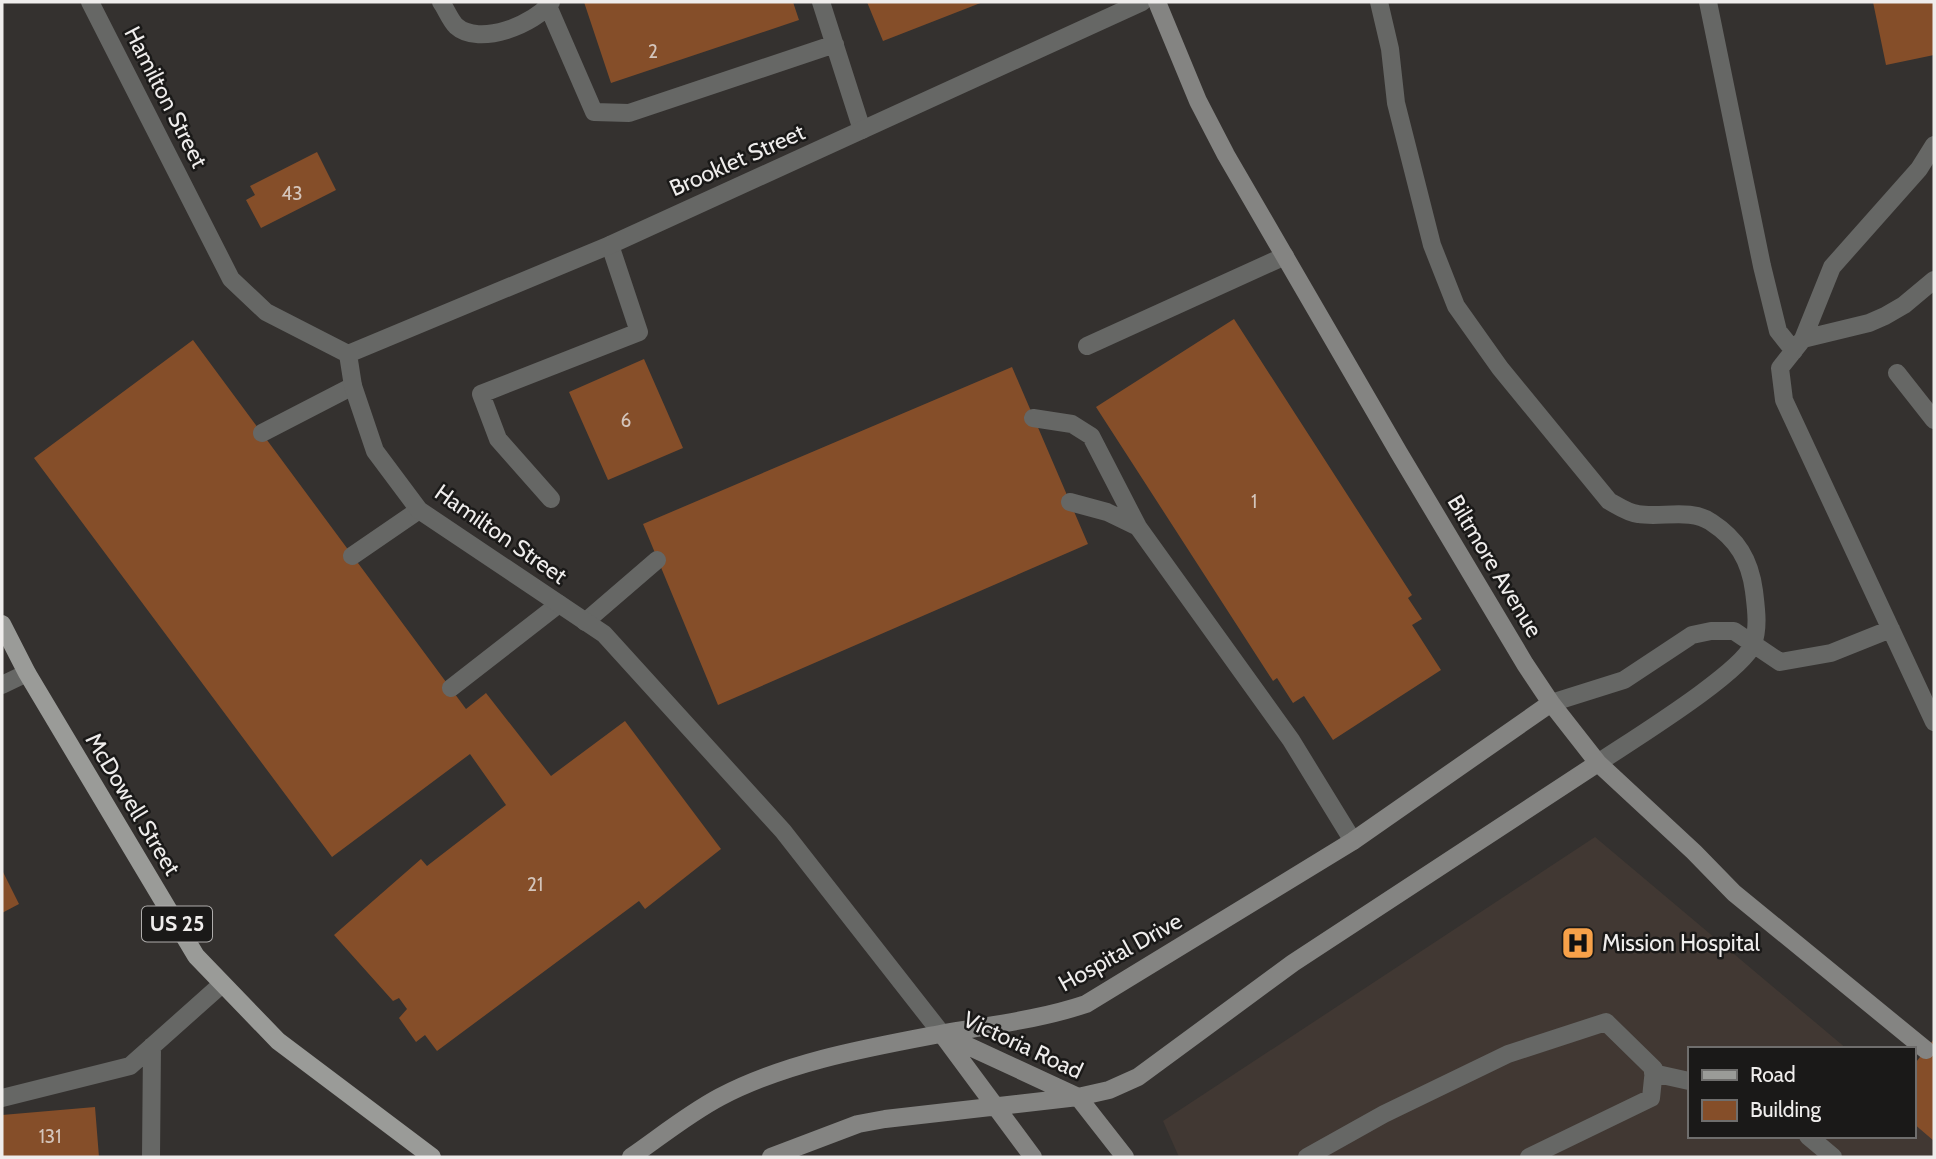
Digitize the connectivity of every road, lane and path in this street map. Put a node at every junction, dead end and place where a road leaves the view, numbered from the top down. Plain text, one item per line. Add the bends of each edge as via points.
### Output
1 (90, 2) edge
2 (441, 2) edge
3 (821, 2) edge
4 (1142, 2) edge
5 (1157, 2) edge
6 (1379, 2) edge
7 (1708, 2) edge
8 (550, 4) edge
9 (835, 44) junction
10 (862, 130) junction
11 (1934, 145) edge
12 (610, 245) junction
13 (1285, 256) junction
14 (1934, 280) edge
15 (1799, 345) junction
16 (1087, 346) dead end
17 (348, 354) junction
18 (1897, 373) dead end
19 (353, 386) junction
20 (1034, 418) dead end
21 (1934, 421) edge
22 (262, 433) dead end
23 (551, 499) dead end
24 (1070, 502) dead end
25 (419, 510) junction
26 (1138, 527) junction
27 (352, 556) dead end
28 (657, 560) dead end
29 (559, 604) junction
30 (585, 622) junction
31 (2, 624) edge
32 (1891, 629) junction
33 (1753, 645) junction
34 (27, 673) junction
35 (2, 685) edge
36 (451, 688) dead end
37 (1551, 703) junction
38 (1934, 722) edge
39 (1598, 763) junction
40 (1353, 841) junction
41 (222, 984) junction
42 (942, 1034) junction
43 (152, 1046) junction
44 (1926, 1050) dead end
45 (1653, 1073) junction
46 (1688, 1081) edge
47 (1079, 1097) junction
48 (2, 1098) edge
49 (995, 1108) junction
50 (1810, 1138) edge
51 (151, 1157) edge
52 (432, 1157) edge
53 (631, 1157) edge
54 (771, 1157) edge
55 (1033, 1157) edge
56 (1125, 1157) edge
57 (1307, 1157) edge
58 (1529, 1157) edge
59 (1833, 1157) edge

1 - 17 street, Hamilton Street via 231,279 265,312
2 - 8 street via 456,26 473,33 514,28
3 - 9 street
4 - 10 street, Brooklet Street
5 - 13 street, Biltmore Avenue via 1198,101
6 - 33 street via 1396,103 1432,245 1456,306 1500,368 1609,501 1634,514 1680,514 1708,520 1733,539 1751,570 1757,614
7 - 15 street via 1778,331
8 - 9 street via 594,112 629,114
9 - 10 street
10 - 12 street, Brooklet Street
11 - 15 street via 1919,169 1832,267
12 - 17 street, Brooklet Street
12 - 23 street via 639,332 481,394 498,439
13 - 16 street
13 - 37 street, Biltmore Avenue
14 - 15 street via 1885,316
15 - 32 street via 1780,369 1784,400
17 - 19 street, Hamilton Street
18 - 21 street
19 - 22 street
19 - 25 street, Hamilton Street via 375,451
20 - 26 street via 1072,424 1091,436
24 - 26 street
25 - 27 street
25 - 29 street, Hamilton Street
26 - 40 street via 1290,740
28 - 30 street
29 - 30 street, Hamilton Street
29 - 36 street
30 - 42 street, Hamilton Street via 604,634 783,831
31 - 34 main road, McDowell Street / US 25
32 - 33 street via 1831,653 1780,662
32 - 38 street
33 - 37 street via 1734,631 1692,635 1624,680
33 - 39 street via 1723,678
34 - 35 street
34 - 41 main road, McDowell Street / US 25 via 195,956
37 - 39 street, Biltmore Avenue
37 - 40 street, Hospital Drive
39 - 44 street, Biltmore Avenue via 1734,893
39 - 47 street via 1293,963 1138,1077
40 - 42 street, Hospital Drive via 1086,1004 1042,1017
41 - 43 street
41 - 52 main road, McDowell Street / US 25 via 278,1041
42 - 47 street, Victoria Road
42 - 49 street, Victoria Road
42 - 53 street, Hospital Drive via 776,1073 720,1097
43 - 48 street via 130,1066
43 - 51 street
45 - 46 street
45 - 57 street via 1606,1022 1508,1054
45 - 58 street via 1651,1098
47 - 49 street
47 - 56 street, Victoria Road
49 - 54 street via 858,1124
49 - 55 street, Victoria Road
50 - 59 street

